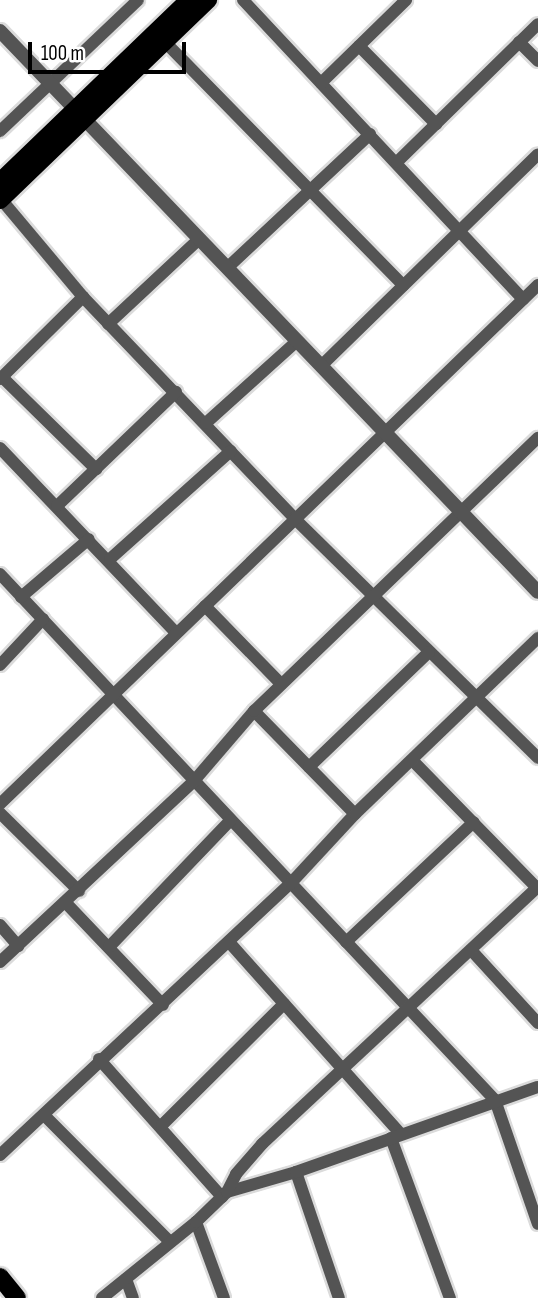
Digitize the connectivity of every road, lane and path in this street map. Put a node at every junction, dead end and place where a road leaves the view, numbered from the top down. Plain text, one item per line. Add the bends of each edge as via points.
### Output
1 (138, 0) edge
2 (189, 0) edge
3 (208, 0) edge
4 (243, 0) edge
5 (406, 0) edge
6 (538, 24) edge
7 (0, 31) edge
8 (164, 41) junction
9 (519, 42) junction
10 (359, 46) junction
11 (538, 61) edge
12 (50, 83) junction
13 (321, 83) junction
14 (80, 114) junction
15 (436, 124) junction
16 (0, 131) edge
17 (370, 134) junction
18 (538, 153) edge
19 (397, 162) junction
20 (0, 183) edge
21 (310, 190) junction
22 (0, 199) edge
23 (459, 231) junction
24 (199, 239) junction
25 (227, 268) junction
26 (403, 285) junction
27 (537, 288) edge
28 (83, 297) junction
29 (523, 299) junction
30 (108, 324) junction
31 (298, 341) junction
32 (321, 366) junction
33 (1, 378) edge
34 (176, 392) junction
35 (205, 423) junction
36 (385, 433) junction
37 (538, 438) edge
38 (0, 448) edge
39 (231, 451) junction
40 (96, 469) junction
41 (57, 506) junction
42 (461, 512) junction
43 (294, 518) junction
44 (89, 539) junction
45 (110, 559) junction
46 (0, 574) edge
47 (538, 592) edge
48 (21, 597) junction
49 (373, 597) junction
50 (205, 606) junction
51 (43, 619) junction
52 (176, 633) junction
53 (538, 638) edge
54 (429, 652) junction
55 (0, 665) edge
56 (281, 684) junction
57 (111, 692) junction
58 (478, 695) junction
59 (254, 711) junction
60 (538, 758) edge
61 (413, 761) junction
62 (309, 767) junction
63 (193, 782) junction
64 (0, 804) edge
65 (0, 813) edge
66 (355, 814) junction
67 (231, 820) junction
68 (474, 821) junction
69 (291, 883) junction
70 (537, 888) edge
71 (79, 891) junction
72 (65, 902) junction
73 (0, 925) edge
74 (229, 942) junction
75 (345, 942) junction
76 (18, 946) junction
77 (109, 947) junction
78 (471, 950) junction
79 (0, 962) edge
80 (284, 1004) junction
81 (163, 1005) junction
82 (409, 1009) junction
83 (538, 1023) edge
84 (99, 1059) junction
85 (346, 1069) junction
86 (538, 1087) edge
87 (495, 1100) junction
88 (44, 1115) junction
89 (162, 1125) junction
90 (395, 1135) junction
91 (0, 1156) edge
92 (296, 1172) junction
93 (225, 1194) junction
94 (196, 1222) junction
95 (538, 1224) edge
96 (170, 1242) junction
97 (0, 1277) edge
98 (127, 1279) junction
99 (17, 1298) edge
100 (102, 1298) edge
101 (133, 1298) edge
102 (224, 1298) edge
103 (339, 1298) edge
104 (450, 1298) edge

1 - 12 street
2 - 14 main road
3 - 8 main road
4 - 13 street
5 - 10 street
6 - 9 street
7 - 12 street
8 - 14 main road
8 - 21 street
9 - 11 street
9 - 15 street
10 - 13 street
10 - 15 street
12 - 14 street
12 - 16 street
13 - 17 street
14 - 20 main road
14 - 22 main road
14 - 24 street
15 - 19 street
17 - 19 street
17 - 21 street
18 - 23 street
19 - 23 street
21 - 25 street
21 - 26 street
22 - 28 street
23 - 26 street
23 - 29 street
24 - 25 street
24 - 30 street
25 - 31 street
26 - 32 street
27 - 29 street
28 - 30 street
28 - 33 street
29 - 36 street
30 - 34 street
31 - 32 street
31 - 35 street
32 - 36 street
33 - 40 street
34 - 35 street
34 - 40 street
35 - 39 street
36 - 42 street
36 - 43 street
37 - 42 street
38 - 41 street
39 - 43 street
39 - 45 street
40 - 41 street
41 - 44 street
42 - 47 street
42 - 49 street
43 - 49 street
43 - 50 street
44 - 45 street
44 - 48 street
45 - 52 street
46 - 48 street
48 - 51 street
49 - 54 street
49 - 56 street
50 - 52 street
50 - 56 street
51 - 55 street
51 - 57 street
52 - 57 street
53 - 58 street
54 - 58 street
54 - 62 street
56 - 59 street
57 - 63 street
57 - 64 street
58 - 60 street
58 - 61 street
59 - 62 street
59 - 63 street
61 - 66 street
61 - 68 street
62 - 66 street
63 - 67 street
63 - 71 street
65 - 71 street
66 - 69 street
67 - 69 street
67 - 77 street
68 - 70 street
68 - 75 street
69 - 74 street
69 - 75 street
70 - 78 street
71 - 72 street
72 - 76 street
72 - 77 street
73 - 76 street
74 - 80 street
74 - 81 street
75 - 82 street
76 - 79 street
77 - 81 street
78 - 82 street
78 - 83 street
80 - 85 street
80 - 89 street
81 - 84 street
82 - 85 street
82 - 87 street
84 - 88 street
84 - 89 street
85 - 90 street
85 - 93 street via 262,1144
86 - 87 street
87 - 90 street
87 - 95 street
88 - 91 street
88 - 96 street
89 - 93 street
90 - 92 street
90 - 104 street
92 - 93 street
92 - 103 street
93 - 94 street
94 - 96 street
94 - 102 street
96 - 98 street
97 - 99 main road
98 - 100 street
98 - 101 street

